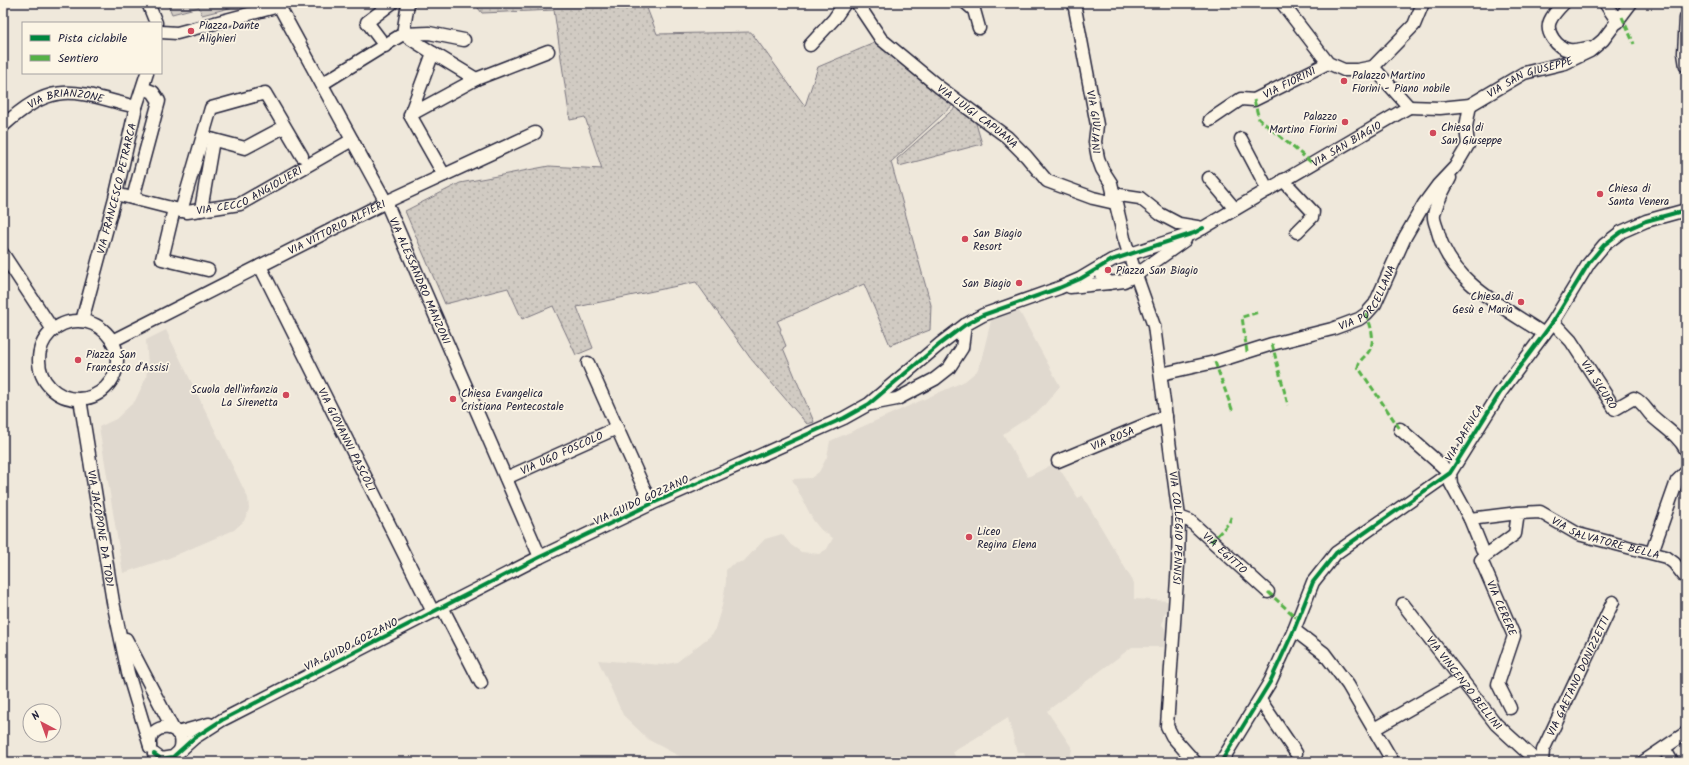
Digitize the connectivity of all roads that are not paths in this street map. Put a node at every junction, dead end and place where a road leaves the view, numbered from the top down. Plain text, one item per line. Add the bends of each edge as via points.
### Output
1 (148, 3) edge
2 (392, 3) edge
3 (408, 3) edge
4 (845, 3) edge
5 (857, 3) edge
6 (966, 3) edge
7 (1074, 3) edge
8 (1282, 3) edge
9 (1423, 3) edge
10 (1564, 3) edge
11 (1605, 3) edge
12 (1631, 3) edge
13 (282, 7) edge
14 (1686, 18) edge
15 (156, 22) edge
16 (1618, 22) junction
17 (979, 28) dead end
18 (162, 32) edge
19 (404, 34) junction
20 (464, 40) dead end
21 (810, 45) dead end
22 (385, 46) junction
23 (1594, 47) junction
24 (548, 52) dead end
25 (433, 53) junction
26 (1328, 63) junction
27 (1686, 66) edge
28 (1373, 67) junction
29 (147, 74) edge
30 (476, 80) junction
31 (322, 84) junction
32 (142, 88) junction
33 (1470, 105) junction
34 (136, 107) junction
35 (1409, 107) junction
36 (410, 115) junction
37 (1210, 120) dead end
38 (3, 126) edge
39 (284, 127) junction
40 (535, 133) dead end
41 (208, 139) junction
42 (1241, 139) dead end
43 (352, 140) junction
44 (302, 156) dead end
45 (1455, 167) junction
46 (444, 175) junction
47 (1209, 178) dead end
48 (1283, 180) junction
49 (1268, 190) junction
50 (116, 194) junction
51 (133, 198) junction
52 (1114, 198) junction
53 (386, 202) junction
54 (1235, 209) junction
55 (178, 210) junction
56 (201, 210) junction
57 (1686, 210) edge
58 (1198, 231) junction
59 (1297, 232) dead end
60 (1130, 254) junction
61 (4, 256) edge
62 (1105, 264) junction
63 (260, 266) junction
64 (208, 270) dead end
65 (1136, 275) junction
66 (1109, 283) junction
67 (1059, 288) junction
68 (82, 321) junction
69 (1553, 322) junction
70 (965, 325) junction
71 (53, 330) junction
72 (1544, 334) junction
73 (112, 341) junction
74 (588, 363) dead end
75 (1161, 374) junction
76 (80, 399) junction
77 (869, 404) junction
78 (1166, 416) junction
79 (617, 428) junction
80 (1400, 429) dead end
81 (1686, 450) edge
82 (1058, 461) dead end
83 (1686, 472) edge
84 (1450, 473) junction
85 (506, 478) junction
86 (651, 504) junction
87 (1518, 513) junction
88 (1179, 517) junction
89 (1470, 519) junction
90 (1652, 552) junction
91 (540, 556) junction
92 (1485, 556) junction
93 (1686, 578) edge
94 (1268, 592) dead end
95 (1613, 602) dead end
96 (1403, 604) dead end
97 (438, 610) junction
98 (120, 627) junction
99 (1294, 630) junction
100 (1462, 679) junction
101 (481, 683) dead end
102 (1260, 700) junction
103 (1510, 708) dead end
104 (222, 720) junction
105 (1374, 729) junction
106 (175, 731) junction
107 (1686, 733) edge
108 (1664, 748) junction
109 (1296, 753) dead end
110 (154, 754) edge
111 (178, 756) edge
112 (1542, 756) edge
113 (1526, 759) edge
114 (1194, 761) edge
115 (1221, 762) edge
116 (1393, 762) edge
117 (1552, 762) edge
118 (1643, 762) edge
119 (1672, 762) edge

1 - 15 street
2 - 22 street via 367,22
3 - 19 street
4 - 21 street
5 - 52 street, VIA LUIGI CAPUANA via 881,38 939,87 1006,137 1047,181 1093,198
6 - 17 street via 974,10
7 - 52 street, VIA GIULIANI via 1097,125 1095,142 1098,158 1111,183
8 - 26 street
9 - 28 street via 1414,25
10 - 23 street via 1549,22 1548,28 1555,41 1567,50
11 - 16 street
12 - 16 street, VIA SAN GIUSEPPE
13 - 18 street via 177,33
13 - 31 street, VIA ALESSANDRO MANZONI
14 - 27 street
16 - 23 street, VIA SAN GIUSEPPE
19 - 20 street via 429,34
19 - 22 street
19 - 25 street
22 - 31 street
23 - 33 street, VIA SAN GIUSEPPE via 1565,63 1524,73
24 - 30 street
25 - 30 street
25 - 36 street
26 - 28 street via 1344,70
26 - 37 street, VIA FIORINI via 1254,100 1241,99
28 - 35 street
29 - 32 street, VIA FRANCESCO PETRARCA
30 - 36 street
31 - 43 street, VIA ALESSANDRO MANZONI
32 - 34 street, VIA FRANCESCO PETRARCA
32 - 51 street, VIA FRANCESCO PETRARCA via 153,92 159,101
33 - 35 street, VIA SAN GIUSEPPE via 1440,108
33 - 45 street, VIA PORCELLANA via 1466,127 1468,145
34 - 38 street, VIA BRIANZONE via 72,92 47,95 25,107
34 - 50 street, VIA FRANCESCO PETRARCA
35 - 48 street, VIA SAN BIAGIO
36 - 46 street
39 - 41 street via 245,148
39 - 41 street via 266,94 212,108
39 - 44 street
40 - 46 street, VIA VITTORIO ALFIERI
41 - 55 street
41 - 56 street
42 - 49 street
43 - 53 street, VIA ALESSANDRO MANZONI
43 - 56 street, VIA CECCO ANGIOLIERI via 240,204
45 - 72 street via 1434,216 1439,237 1457,270 1471,286
45 - 75 street, VIA PORCELLANA via 1424,204 1405,237 1375,304 1362,316 1332,329 1215,362
46 - 53 street, VIA VITTORIO ALFIERI
47 - 54 street
48 - 49 street, VIA SAN BIAGIO
48 - 59 street via 1313,212
49 - 54 street, VIA SAN BIAGIO
50 - 51 street, VIA CECCO ANGIOLIERI
50 - 68 street, VIA FRANCESCO PETRARCA
51 - 55 street, VIA CECCO ANGIOLIERI
52 - 58 street via 1140,198 1160,214
52 - 60 street, VIA GIULIANI
53 - 63 street, VIA VITTORIO ALFIERI
53 - 85 street, VIA ALESSANDRO MANZONI
54 - 58 street, VIA SAN BIAGIO
55 - 56 street, VIA CECCO ANGIOLIERI
55 - 64 street via 162,259
57 - 69 street, VIA DAFNICA via 1646,221 1621,232 1604,245 1589,263
58 - 60 street
58 - 65 street
60 - 62 street
60 - 65 street, VIA COLLEGIO PENNISI
61 - 71 street
62 - 66 street via 1102,275
62 - 67 street
63 - 73 street, VIA VITTORIO ALFIERI
63 - 97 street, VIA GIOVANNI PASCOLI
65 - 66 street
65 - 75 street, VIA COLLEGIO PENNISI via 1154,326
66 - 67 street
67 - 70 street, VIA GUIDO GOZZANO via 983,315
68 - 71 street via 61,325
68 - 73 street via 94,324
69 - 72 street, VIA DAFNICA
69 - 81 street, VIA SICURO via 1571,341 1615,409 1634,398 1640,401 1653,417 1680,439
70 - 77 street, VIA GUIDO GOZZANO
70 - 77 street via 962,348 949,368 935,379 897,399
71 - 76 street via 44,341 39,354 40,368 45,381 54,391 66,398
72 - 84 street, VIA DAFNICA via 1500,393
73 - 76 street via 117,363 115,374 101,392
74 - 79 street, VIA UGO FOSCOLO
75 - 78 street, VIA COLLEGIO PENNISI
76 - 98 street, VIA JACOPONE DA TODI
77 - 86 street, VIA GUIDO GOZZANO via 820,430
78 - 82 street, VIA ROSA
78 - 88 street, VIA COLLEGIO PENNISI
79 - 85 street, VIA UGO FOSCOLO
79 - 86 street, VIA UGO FOSCOLO
80 - 84 street
83 - 90 street via 1677,481
84 - 89 street via 1451,484
84 - 99 street, VIA DAFNICA via 1336,553 1314,582
85 - 91 street, VIA ALESSANDRO MANZONI
86 - 91 street, VIA GUIDO GOZZANO
87 - 89 street, VIA SALVATORE BELLA
87 - 90 street, VIA SALVATORE BELLA via 1540,512 1578,534
87 - 92 street via 1515,534
88 - 94 street, VIA EGITTO via 1190,521
88 - 114 street, VIA COLLEGIO PENNISI via 1167,726 1172,736
89 - 92 street
90 - 93 street, VIA SALVATORE BELLA via 1674,563
91 - 97 street, VIA GUIDO GOZZANO
92 - 103 street, VIA CERERE via 1481,560 1514,636 1498,684
95 - 112 street, VIA GAETANO DONIZZETTI
96 - 100 street, VIA VINCENZO BELLINI
97 - 101 street, VIA GIOVANNI PASCOLI
97 - 104 street, VIA GUIDO GOZZANO
98 - 106 street
98 - 110 street via 128,673
99 - 102 street, VIA DAFNICA
99 - 105 street via 1324,653
100 - 105 street
100 - 113 street, VIA VINCENZO BELLINI
102 - 109 street
102 - 115 street, VIA DAFNICA
104 - 106 street
104 - 111 street
105 - 116 street
106 - 110 street via 168,728 158,729 151,736
106 - 111 street via 181,739
107 - 108 street
108 - 118 street
108 - 119 street
110 - 111 street via 165,759
112 - 113 street
112 - 117 street

